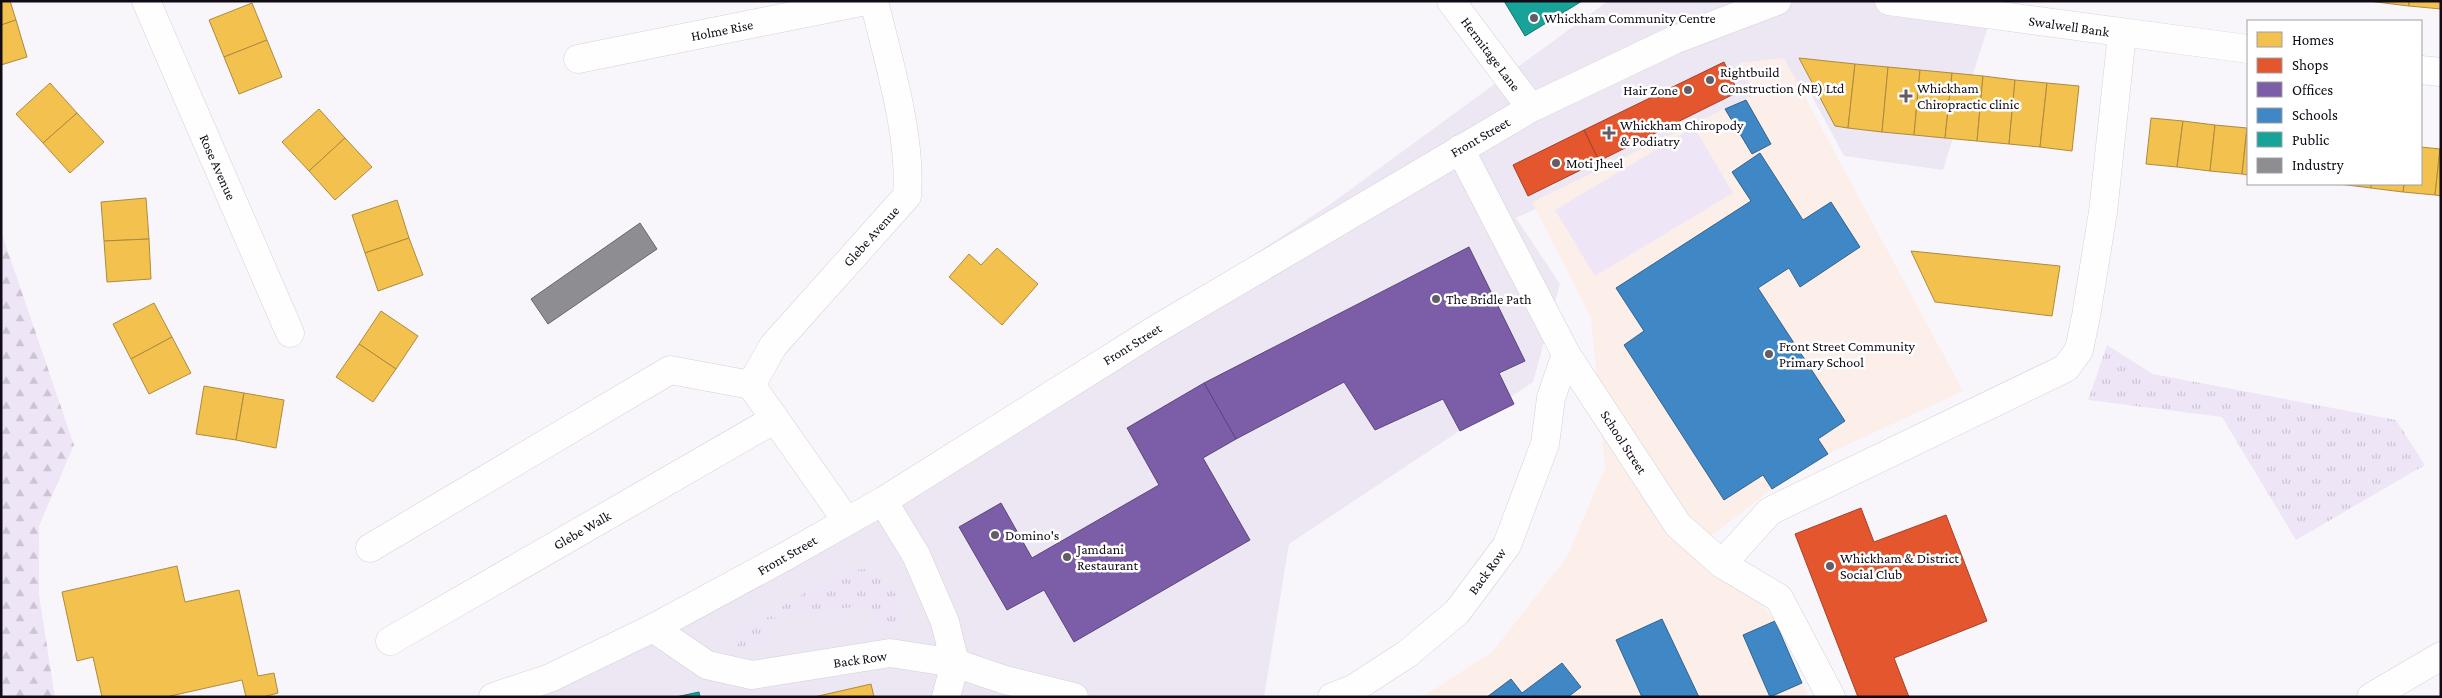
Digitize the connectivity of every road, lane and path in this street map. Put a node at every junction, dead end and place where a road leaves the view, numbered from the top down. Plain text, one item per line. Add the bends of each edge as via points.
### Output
1 (146, 1) edge
2 (866, 1) edge
3 (874, 1) edge
4 (1451, 1) edge
5 (1777, 1) edge
6 (1889, 1) edge
7 (2122, 34) junction
8 (2247, 49) edge
9 (578, 58) dead end
10 (2422, 70) edge
11 (2441, 72) edge
12 (1531, 108) junction
13 (1460, 149) junction
14 (290, 332) dead end
15 (1566, 354) junction
16 (751, 385) junction
17 (775, 419) junction
18 (883, 501) junction
19 (846, 520) junction
20 (370, 548) dead end
21 (1722, 564) junction
22 (653, 628) junction
23 (390, 642) dead end
24 (2441, 656) edge
25 (955, 662) junction
26 (493, 697) edge
27 (946, 697) edge
28 (1074, 697) edge
29 (1332, 697) edge
30 (1831, 697) edge
31 (2371, 697) edge

1 - 14 street, Rose Avenue
2 - 9 street, Holme Rise
3 - 16 street, Glebe Avenue via 909,170 907,196 773,346
4 - 12 street, Hermitage Lane
5 - 12 street, Front Street via 1674,40
6 - 7 street, Swalwell Bank
7 - 8 street, Swalwell Bank
7 - 21 street via 2103,212 2079,350 2066,368 1770,512
10 - 11 street
12 - 13 street, Front Street
13 - 15 street, School Street
13 - 18 street, Front Street via 1164,324
15 - 21 street, School Street via 1678,525
15 - 29 street, Back Row via 1551,398 1545,444 1507,545 1457,612 1407,654 1353,690
16 - 17 street
16 - 20 street via 670,370
17 - 19 street
17 - 23 street, Glebe Walk
18 - 19 street, Front Street
18 - 25 street via 920,564 945,622
19 - 22 street, Front Street
21 - 30 street, School Street via 1778,598
22 - 25 street, Back Row via 707,665 752,675 890,654
22 - 26 street, Front Street via 550,678
24 - 31 street
25 - 27 street
25 - 28 street, Back Row via 1005,680

